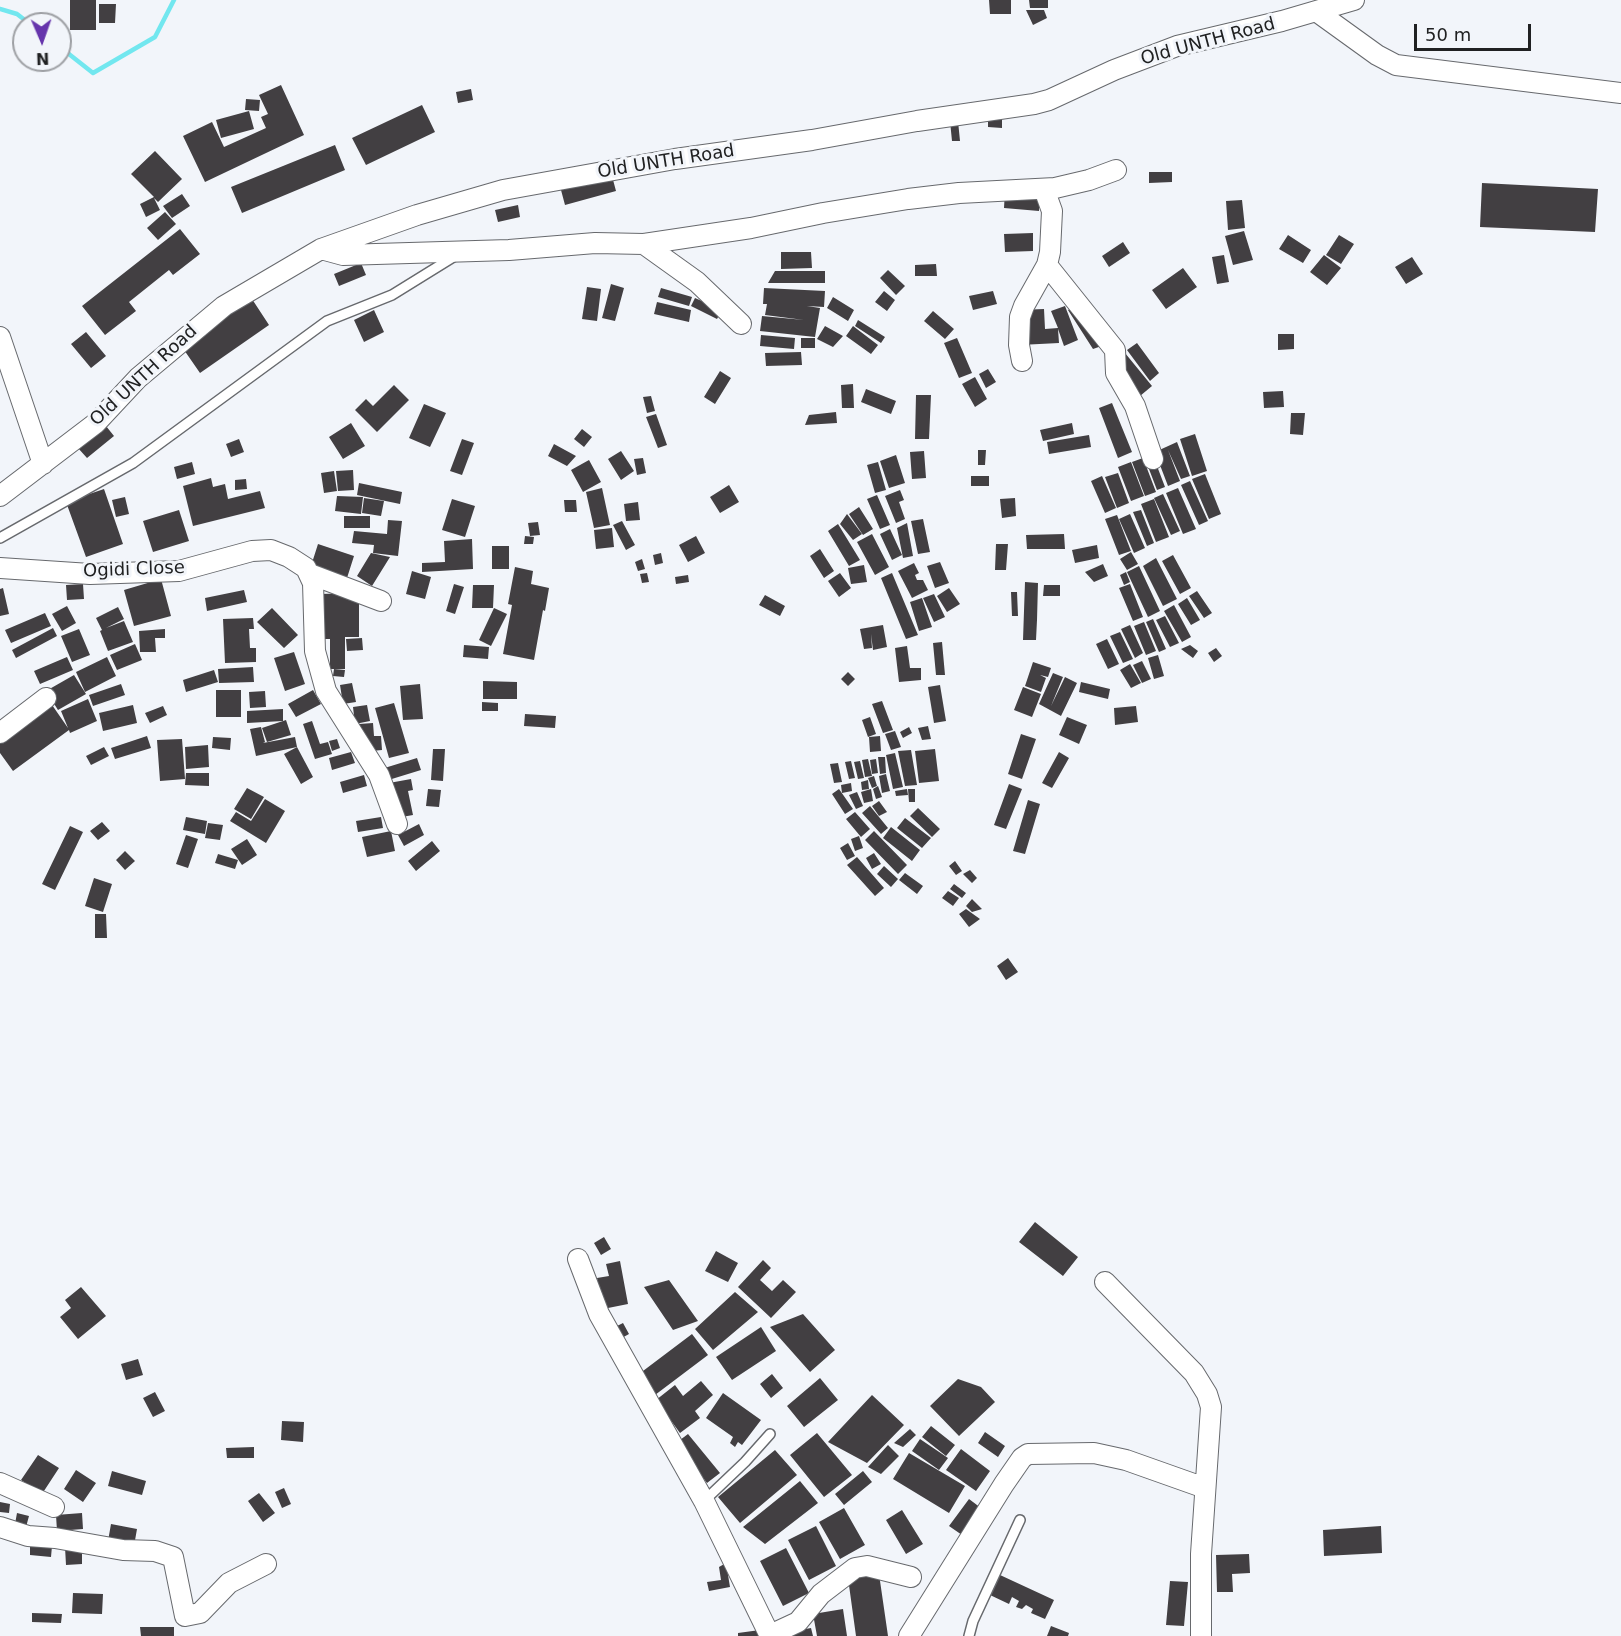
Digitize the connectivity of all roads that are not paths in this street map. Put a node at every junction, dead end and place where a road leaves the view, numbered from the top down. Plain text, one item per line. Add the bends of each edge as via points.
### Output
1 (1354, 0) edge
2 (1316, 12) junction
3 (1621, 93) edge
4 (1116, 170) dead end
5 (1044, 189) junction
6 (644, 244) junction
7 (321, 249) junction
8 (465, 250) junction
9 (1047, 265) junction
10 (741, 324) dead end
11 (0, 337) edge
12 (1022, 361) dead end
13 (1153, 459) dead end
14 (42, 464) junction
15 (0, 496) edge
16 (0, 538) edge
17 (0, 568) edge
18 (310, 574) junction
19 (381, 601) dead end
20 (46, 698) dead end
21 (0, 733) edge
22 (397, 824) dead end
23 (578, 1259) dead end
24 (1105, 1282) dead end
25 (770, 1434) dead end
26 (0, 1483) edge
27 (1205, 1488) junction
28 (704, 1501) junction
29 (54, 1507) dead end
30 (1020, 1520) dead end
31 (0, 1527) edge
32 (266, 1564) dead end
33 (911, 1577) dead end
34 (770, 1635) edge
35 (909, 1636) edge
36 (969, 1636) edge
37 (1201, 1636) edge

1 - 2 street, Old UNTH Road
2 - 3 street via 1396,65
2 - 7 street, Old UNTH Road via 1177,46 1034,104 675,159 503,190 417,214
4 - 5 street
5 - 6 street via 908,200
5 - 9 street via 1052,211
6 - 8 street
6 - 10 street via 697,282
7 - 8 street via 343,255
7 - 14 street, Old UNTH Road via 224,306 138,378 96,423
8 - 16 lane via 392,295 327,321 133,463
9 - 12 street via 1020,317
9 - 13 street via 1115,350 1116,373 1135,406
11 - 14 street
14 - 15 street, Old UNTH Road
17 - 18 street, Ogidi Close via 90,574 179,571 242,553 271,550 289,556
18 - 19 street, Ogidi Close
18 - 22 street via 315,651 326,692 379,775
20 - 21 street
23 - 28 street via 599,1314
24 - 27 street via 1194,1373 1207,1394 1211,1407
25 - 28 lane
26 - 29 street
27 - 35 street via 1094,1453 1028,1454 1004,1484
27 - 37 street
28 - 34 street
30 - 36 lane
31 - 32 street via 28,1536 123,1551 155,1551 172,1557 185,1616 200,1613 229,1583
33 - 34 street via 867,1566 855,1568 821,1594 798,1622

